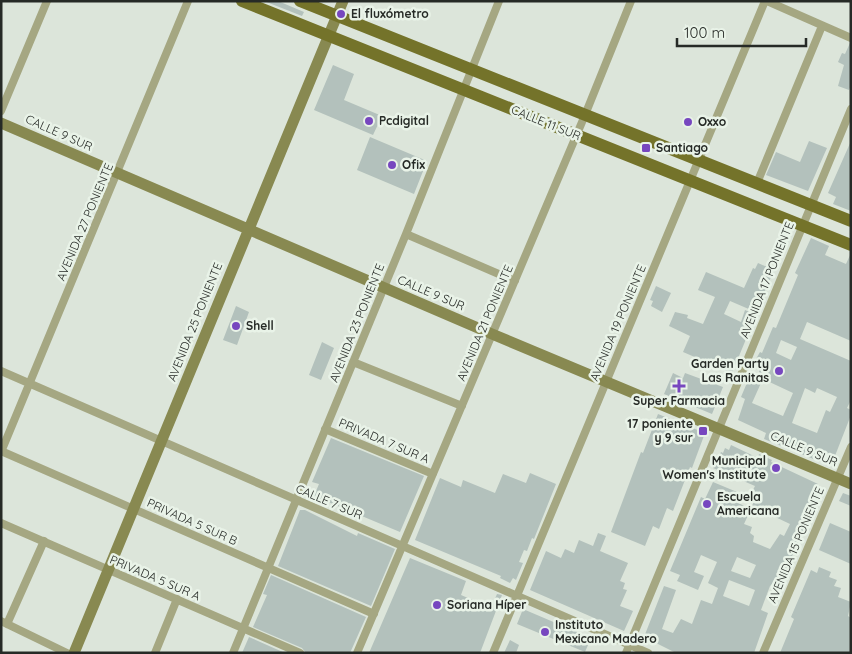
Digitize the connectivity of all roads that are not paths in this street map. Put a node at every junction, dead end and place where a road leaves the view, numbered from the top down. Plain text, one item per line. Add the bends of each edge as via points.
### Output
1 (47, 1) edge
2 (188, 1) edge
3 (242, 1) edge
4 (300, 1) edge
5 (343, 1) edge
6 (498, 1) edge
7 (631, 1) edge
8 (766, 1) edge
9 (336, 16) junction
10 (822, 26) junction
11 (328, 36) junction
12 (851, 38) edge
13 (472, 70) junction
14 (464, 90) junction
15 (851, 109) edge
16 (1, 111) edge
17 (585, 115) junction
18 (1, 123) edge
19 (577, 135) junction
20 (698, 160) junction
21 (117, 174) junction
22 (690, 181) junction
23 (757, 183) junction
24 (810, 204) junction
25 (851, 221) edge
26 (802, 225) junction
27 (248, 230) junction
28 (406, 234) junction
29 (851, 245) edge
30 (515, 281) junction
31 (384, 288) junction
32 (492, 334) junction
33 (353, 362) junction
34 (1, 371) edge
35 (606, 381) junction
36 (29, 384) junction
37 (462, 406) junction
38 (718, 428) junction
39 (326, 429) junction
40 (161, 441) junction
41 (851, 447) edge
42 (1, 452) edge
43 (433, 474) junction
44 (837, 478) junction
45 (851, 484) edge
46 (296, 500) junction
47 (133, 509) junction
48 (1, 523) edge
49 (44, 542) junction
50 (403, 546) junction
51 (268, 568) junction
52 (108, 569) junction
53 (517, 596) junction
54 (177, 599) junction
55 (374, 614) junction
56 (4, 623) edge
57 (243, 628) junction
58 (629, 644) junction
59 (66, 653) edge
60 (74, 653) edge
61 (155, 653) edge
62 (233, 653) edge
63 (300, 653) edge
64 (357, 653) edge
65 (493, 653) edge
66 (626, 653) edge
67 (648, 653) edge
68 (763, 653) edge

1 - 16 street
2 - 21 street, AVENIDA 27 PONIENTE
3 - 11 main road, CALLE 11 SUR
4 - 9 main road, CALLE 11 SUR
5 - 9 street, AVENIDA 25 PONIENTE
6 - 13 street, AVENIDA 23 PONIENTE
7 - 17 street, AVENIDA 21 PONIENTE
8 - 10 street
8 - 20 street, AVENIDA 19 PONIENTE
9 - 11 street, AVENIDA 25 PONIENTE
9 - 13 main road, CALLE 11 SUR
10 - 12 street
10 - 23 street
11 - 14 main road, CALLE 11 SUR
11 - 27 street, AVENIDA 25 PONIENTE
13 - 14 street, AVENIDA 23 PONIENTE
13 - 17 main road, CALLE 11 SUR
14 - 19 main road, CALLE 11 SUR
14 - 28 street, AVENIDA 23 PONIENTE
15 - 24 street, AVENIDA 17 PONIENTE
17 - 19 street, AVENIDA 21 PONIENTE
17 - 20 main road, CALLE 11 SUR
18 - 21 street, CALLE 9 SUR
19 - 22 main road, CALLE 11 SUR
19 - 30 street, AVENIDA 21 PONIENTE
20 - 22 street, AVENIDA 19 PONIENTE
20 - 23 main road, CALLE 11 SUR
21 - 27 street, CALLE 9 SUR
21 - 36 street, AVENIDA 27 PONIENTE
22 - 26 main road, CALLE 11 SUR
22 - 35 street, AVENIDA 19 PONIENTE
23 - 24 main road, CALLE 11 SUR
24 - 25 main road, CALLE 11 SUR
24 - 26 street, AVENIDA 17 PONIENTE
26 - 29 main road, CALLE 11 SUR
26 - 38 street, AVENIDA 17 PONIENTE
27 - 31 street, CALLE 9 SUR
27 - 40 street, AVENIDA 25 PONIENTE
28 - 30 street
28 - 31 street, AVENIDA 23 PONIENTE
30 - 32 street, AVENIDA 21 PONIENTE
31 - 32 street, CALLE 9 SUR
31 - 33 street, AVENIDA 23 PONIENTE
32 - 35 street, CALLE 9 SUR
32 - 37 street, AVENIDA 21 PONIENTE
33 - 37 street
33 - 39 street, AVENIDA 23 PONIENTE
34 - 36 street, CALLE 7 SUR
35 - 38 street, CALLE 9 SUR
35 - 53 street, AVENIDA 19 PONIENTE
36 - 40 street, CALLE 7 SUR
36 - 42 street, AVENIDA 27 PONIENTE
37 - 43 street, AVENIDA 21 PONIENTE
38 - 44 street, CALLE 9 SUR
38 - 58 street, AVENIDA 17 PONIENTE
39 - 43 street, PRIVADA 7 SUR A
39 - 46 street, AVENIDA 23 PONIENTE
40 - 46 street, CALLE 7 SUR
40 - 47 street, AVENIDA 25 PONIENTE
41 - 44 street, AVENIDA 15 PONIENTE
42 - 47 street, PRIVADA 5 SUR B
43 - 50 street, AVENIDA 21 PONIENTE
44 - 45 street, CALLE 9 SUR
44 - 68 street, AVENIDA 15 PONIENTE
46 - 50 street, CALLE 7 SUR
46 - 51 street, AVENIDA 23 PONIENTE
47 - 51 street, PRIVADA 5 SUR B
47 - 52 street, AVENIDA 25 PONIENTE
48 - 49 street, PRIVADA 5 SUR A
49 - 52 street, PRIVADA 5 SUR A
49 - 56 street
50 - 53 street, CALLE 7 SUR
50 - 55 street, AVENIDA 21 PONIENTE
51 - 55 street, PRIVADA 5 SUR B
51 - 57 street, AVENIDA 23 PONIENTE
52 - 54 street, PRIVADA 5 SUR A
52 - 60 street, AVENIDA 25 PONIENTE
53 - 58 street, CALLE 7 SUR
53 - 65 street, AVENIDA 19 PONIENTE
54 - 57 street, PRIVADA 5 SUR A
54 - 61 street
55 - 64 street, AVENIDA 21 PONIENTE
56 - 59 street
57 - 62 street, AVENIDA 23 PONIENTE
57 - 63 street, PRIVADA 5 SUR A
58 - 66 street, AVENIDA 17 PONIENTE
58 - 67 street, CALLE 7 SUR

